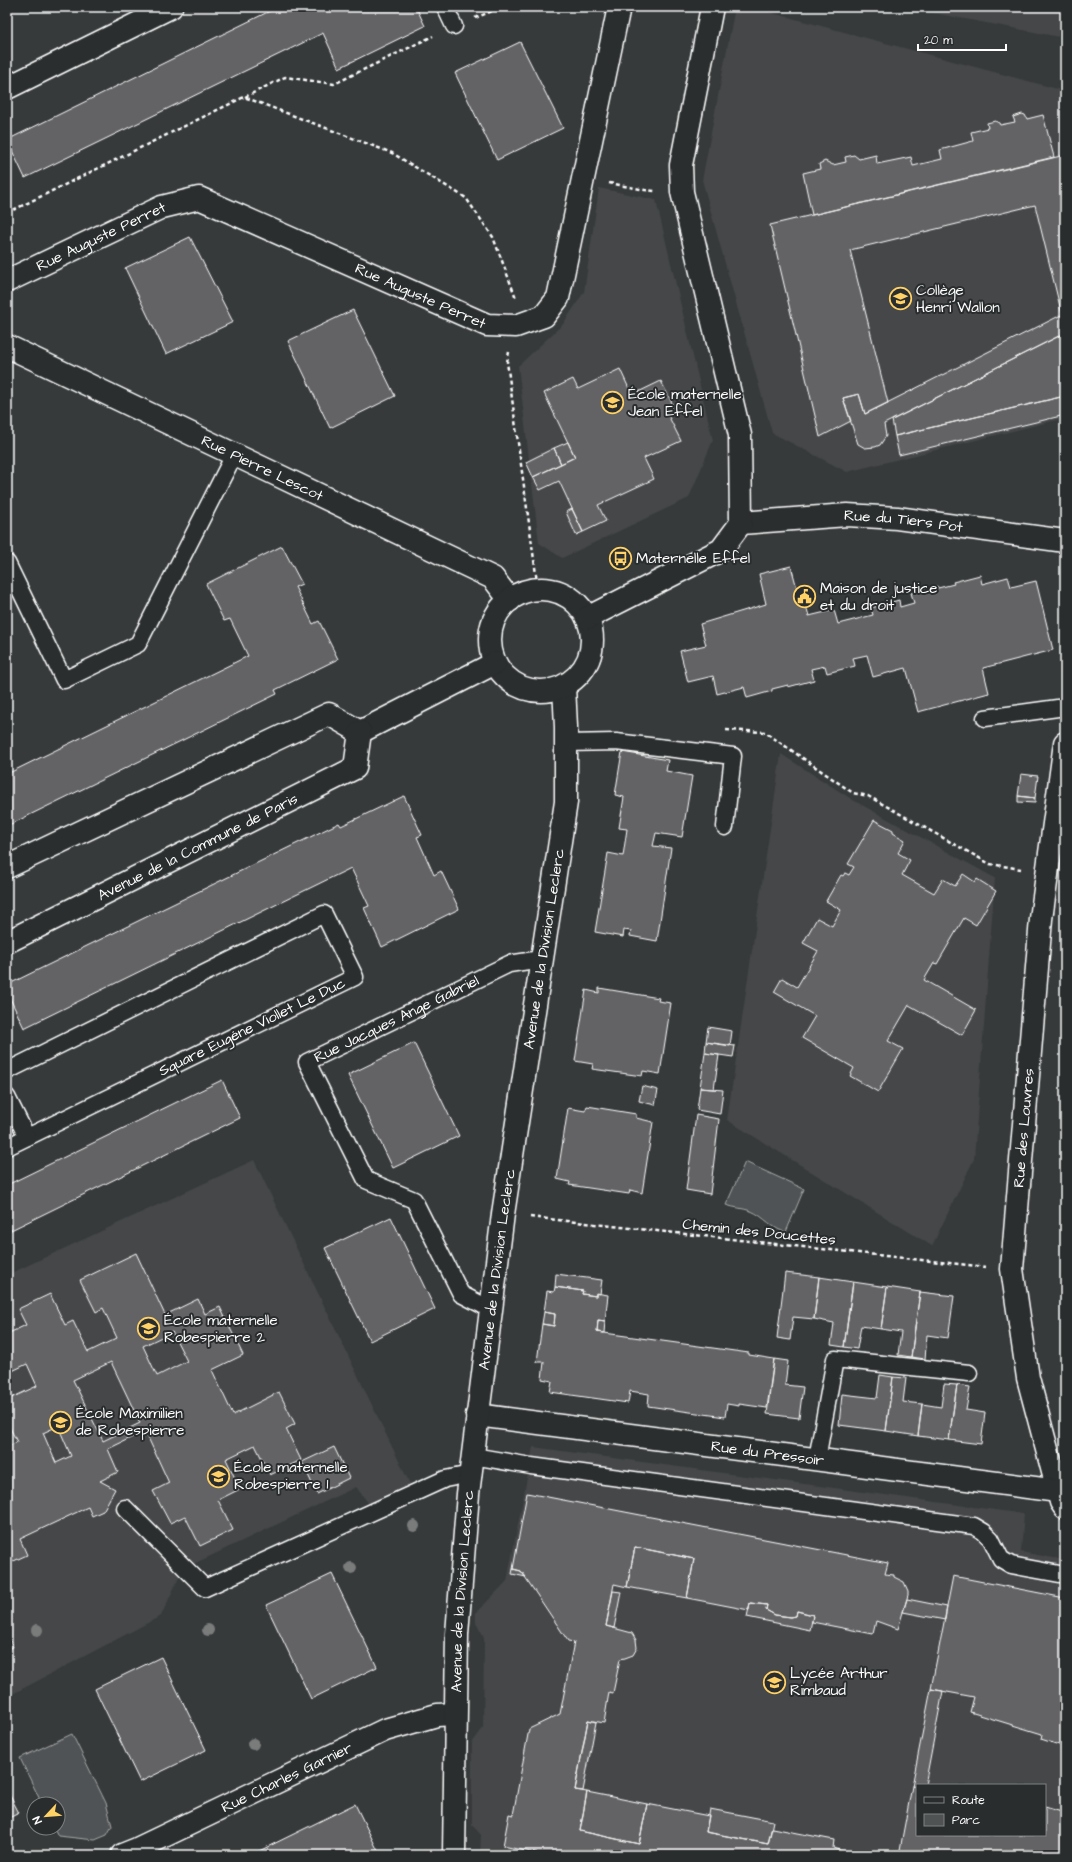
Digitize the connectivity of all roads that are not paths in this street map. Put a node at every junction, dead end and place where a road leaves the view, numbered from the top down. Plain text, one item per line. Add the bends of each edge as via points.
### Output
1 (171, 7) edge
2 (444, 7) edge
3 (619, 7) edge
4 (712, 7) edge
5 (454, 26) road end
6 (7, 88) edge
7 (7, 281) edge
8 (7, 346) edge
9 (234, 454) junction
10 (741, 523) junction
11 (1065, 541) edge
12 (7, 563) edge
13 (510, 600) junction
14 (587, 618) junction
15 (495, 663) junction
16 (564, 686) junction
17 (1065, 707) edge
18 (985, 718) dead end
19 (360, 732) junction
20 (566, 743) junction
21 (1065, 744) edge
22 (725, 827) dead end
23 (7, 867) edge
24 (7, 942) edge
25 (542, 959) junction
26 (7, 1071) edge
27 (7, 1097) edge
28 (27, 1137) junction
29 (7, 1147) edge
30 (490, 1309) junction
31 (969, 1373) dead end
32 (477, 1415) junction
33 (817, 1459) junction
34 (472, 1465) junction
35 (1062, 1500) edge
36 (125, 1508) dead end
37 (1065, 1575) edge
38 (455, 1714) junction
39 (122, 1855) edge
40 (454, 1855) edge

1 - 6 street
2 - 5 lane
3 - 7 street, Rue Auguste Perret via 558,298 544,316 516,326 487,326 199,198 162,207
4 - 10 street via 682,165 682,192 740,435
8 - 9 street, Rue Pierre Lescot
9 - 12 lane via 138,644 64,680
9 - 13 street, Rue Pierre Lescot via 493,578
10 - 11 street, Rue du Tiers Pot via 847,515 883,517
10 - 14 street via 721,550
13 - 14 street via 538,589 552,591 566,596 578,605
13 - 15 street via 498,613 491,629 490,646
14 - 16 street via 591,633 591,649 586,664 577,677
15 - 16 street via 504,676 517,686 532,691 548,691
15 - 19 street
16 - 20 street, Avenue de la Division Leclerc
17 - 18 lane
19 - 23 street via 329,714
19 - 24 street, Avenue de la Commune de Paris via 355,768
20 - 22 lane via 616,742 733,756
20 - 25 street, Avenue de la Division Leclerc via 566,802
21 - 35 street, Rue des Louvres via 1041,920 1012,1269 1028,1378
25 - 30 street, Avenue de la Division Leclerc
25 - 30 lane, Rue Jacques Ange Gabriel via 509,964 307,1062 366,1180 414,1200 461,1294
26 - 28 lane, Square Eugéne Viollet Le Duc via 324,914 354,977
27 - 28 lane
28 - 29 lane, Square Eugéne Viollet Le Duc
30 - 32 street, Avenue de la Division Leclerc
31 - 33 lane via 835,1359
32 - 33 street, Rue du Pressoir
32 - 34 street, Avenue de la Division Leclerc
33 - 35 street, Rue du Pressoir
34 - 36 lane via 445,1480 205,1588
34 - 37 lane via 531,1466 974,1526 991,1539 1001,1558 1011,1565
34 - 38 street, Avenue de la Division Leclerc via 457,1634
38 - 39 street, Rue Charles Garnier via 437,1715 385,1730
38 - 40 street, Avenue de la Division Leclerc

